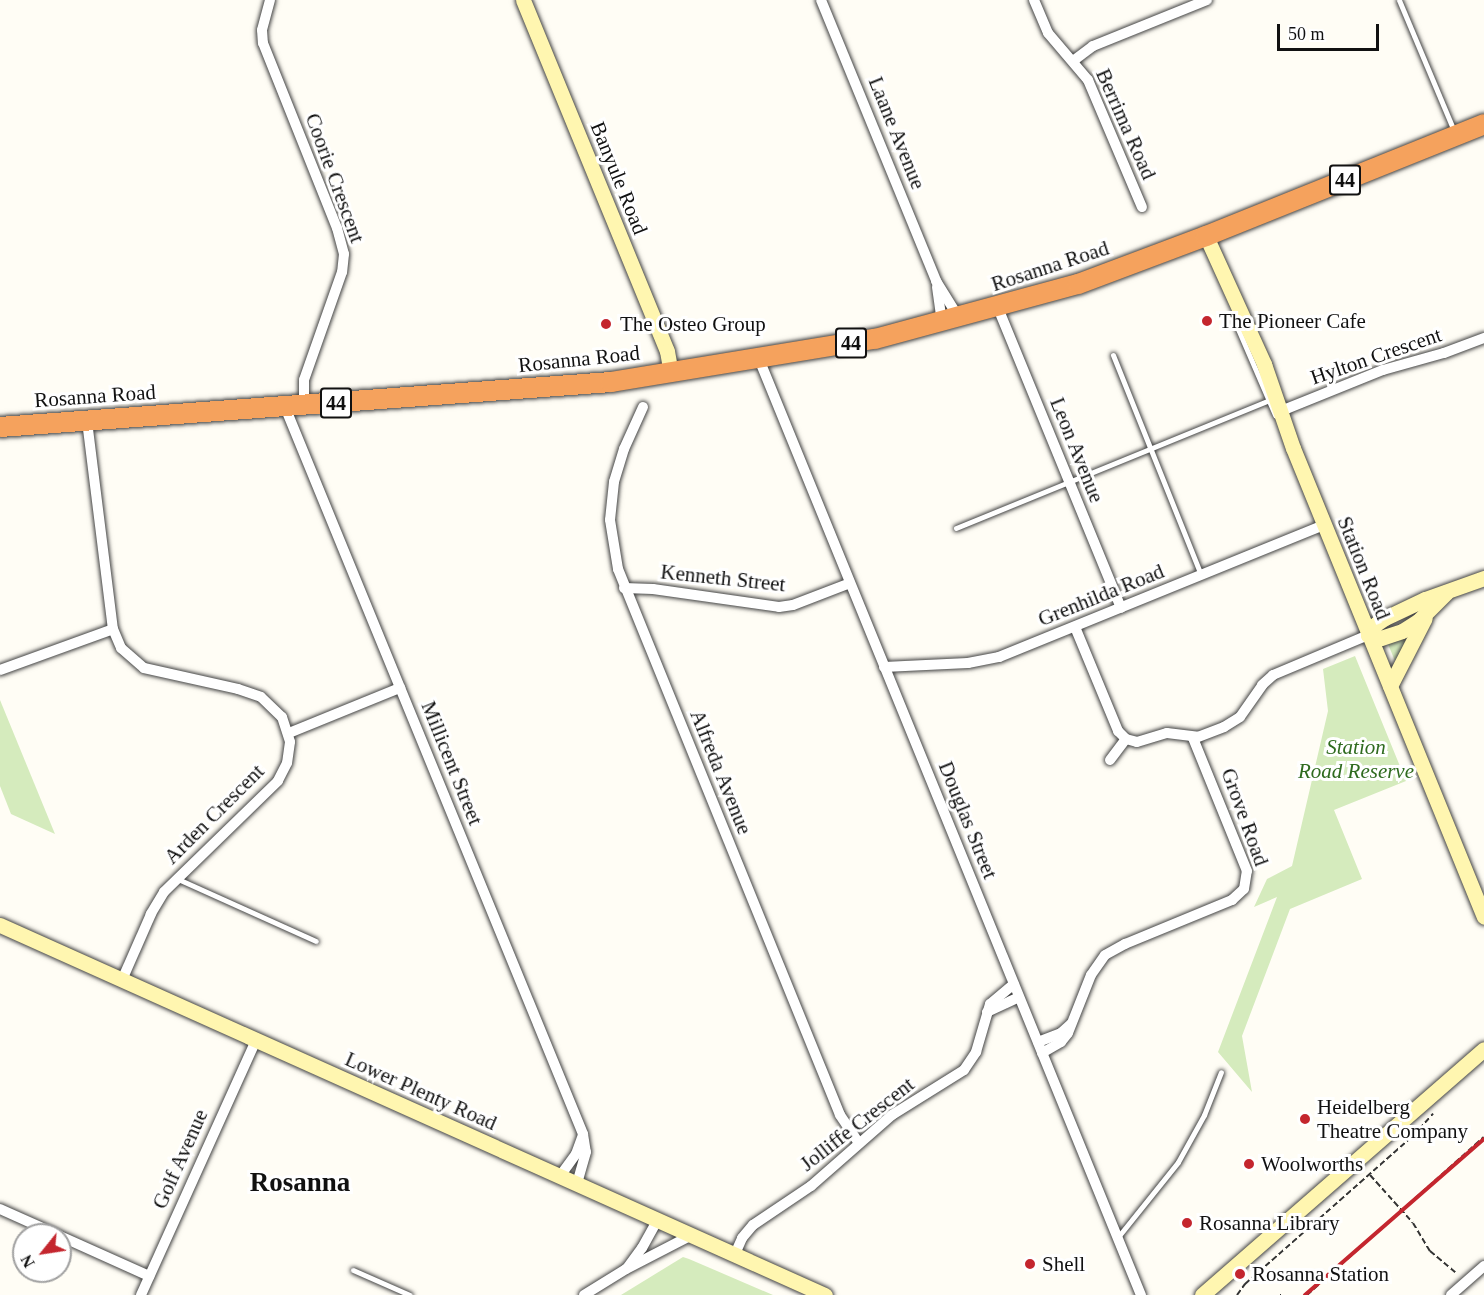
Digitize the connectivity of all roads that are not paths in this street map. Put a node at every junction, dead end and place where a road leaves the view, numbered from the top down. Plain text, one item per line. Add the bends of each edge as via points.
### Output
1 (270, 0) edge
2 (524, 0) edge
3 (821, 0) edge
4 (1034, 0) edge
5 (1207, 0) edge
6 (1399, 0) edge
7 (1073, 61) junction
8 (1484, 124) edge
9 (1456, 135) junction
10 (1142, 207) dead end
11 (1206, 236) junction
12 (936, 281) junction
13 (1231, 290) junction
14 (998, 308) junction
15 (950, 320) junction
16 (1484, 338) edge
17 (1113, 355) dead end
18 (759, 359) junction
19 (671, 373) junction
20 (1267, 401) junction
21 (294, 406) junction
22 (643, 407) dead end
23 (1278, 413) junction
24 (87, 421) junction
25 (0, 427) edge
26 (1150, 448) junction
27 (1068, 481) junction
28 (1324, 525) junction
29 (956, 528) dead end
30 (1201, 575) junction
31 (1484, 578) edge
32 (850, 583) junction
33 (624, 588) junction
34 (1446, 593) junction
35 (1120, 608) junction
36 (1430, 610) junction
37 (1075, 627) junction
38 (113, 629) junction
39 (1368, 635) junction
40 (884, 667) junction
41 (0, 670) edge
42 (1390, 686) junction
43 (400, 688) junction
44 (289, 733) junction
45 (1193, 738) junction
46 (1126, 739) junction
47 (1110, 760) dead end
48 (177, 878) junction
49 (1484, 917) edge
50 (0, 925) edge
51 (316, 941) dead end
52 (122, 980) junction
53 (1014, 984) junction
54 (1019, 997) junction
55 (987, 1012) junction
56 (256, 1040) junction
57 (1040, 1047) junction
58 (1484, 1049) edge
59 (1221, 1072) dead end
60 (583, 1134) junction
61 (858, 1142) junction
62 (560, 1176) junction
63 (577, 1183) junction
64 (0, 1209) edge
65 (658, 1219) junction
66 (32, 1223) edge
67 (692, 1235) junction
68 (1118, 1236) junction
69 (72, 1241) edge
70 (735, 1254) junction
71 (626, 1269) junction
72 (353, 1270) dead end
73 (1482, 1270) edge
74 (149, 1276) junction
75 (141, 1295) edge
76 (411, 1295) edge
77 (584, 1295) edge
78 (825, 1295) edge
79 (1141, 1295) edge
80 (1202, 1295) edge
81 (1451, 1295) edge

1 - 21 street, Coorie Crescent via 262,44 338,228 344,254 342,272
2 - 19 street, Banyule Road via 667,351
3 - 12 street, Laane Avenue
4 - 7 street, Berrima Road via 1048,33
5 - 7 street via 1093,46
6 - 9 lane
7 - 10 street, Berrima Road via 1088,80
8 - 9 highway, Rosanna Road / 44
9 - 11 highway, Rosanna Road / 44
11 - 13 street, Station Road
11 - 14 highway, Rosanna Road / 44 via 1078,284
12 - 15 street, Laane Avenue
12 - 15 street, Laane Avenue
13 - 20 lane via 1238,329
13 - 23 street, Station Road
14 - 15 highway, Rosanna Road / 44
14 - 27 street, Leon Avenue
15 - 18 highway, Rosanna Road / 44 via 875,339
16 - 23 street, Hylton Crescent via 1383,370
17 - 26 lane
18 - 19 highway, Rosanna Road / 44
18 - 32 street, Douglas Street
19 - 21 highway, Rosanna Road / 44 via 562,386
20 - 23 lane
20 - 26 lane
21 - 24 highway, Rosanna Road / 44
21 - 43 street, Millicent Street
22 - 33 street, Alfreda Avenue via 624,449 611,501 612,545
23 - 28 street, Station Road
24 - 25 highway, Rosanna Road / 44
24 - 38 street
26 - 27 lane
26 - 30 lane
27 - 29 lane
27 - 35 street, Leon Avenue
28 - 30 street, Grenhilda Road
28 - 39 street, Station Road
30 - 35 street, Grenhilda Road
31 - 34 street
32 - 33 street, Kenneth Street via 779,608
32 - 40 street, Douglas Street
33 - 61 street, Alfreda Avenue via 840,1115
34 - 36 street
34 - 39 street via 1382,620
35 - 37 street, Grenhilda Road
36 - 39 street via 1413,625 1391,635
36 - 42 street
37 - 40 street, Grenhilda Road via 988,660
37 - 46 street via 1115,725
38 - 41 street
38 - 44 street via 121,648 135,663 252,693 276,708
39 - 42 street, Station Road
39 - 45 street via 1273,675 1236,721
40 - 53 street, Douglas Street
42 - 49 street, Station Road
43 - 44 street
43 - 60 street, Millicent Street
44 - 48 street, Arden Crescent via 289,754 278,781
45 - 46 street via 1167,734 1142,742
45 - 57 street, Grove Road via 1247,871 1244,889 1232,900 1105,955 1091,975 1071,1024
46 - 47 street
48 - 51 lane
48 - 52 street, Arden Crescent via 151,914
50 - 52 street, Lower Plenty Road
52 - 56 street, Lower Plenty Road
53 - 54 street, Douglas Street
53 - 55 street, Jolliffe Crescent via 993,1000
54 - 55 street
54 - 57 street, Douglas Street
55 - 61 street, Jolliffe Crescent via 976,1052 964,1070 909,1103
56 - 62 street, Lower Plenty Road
56 - 74 street, Golf Avenue
57 - 68 street, Douglas Street
58 - 80 street
59 - 68 lane via 1204,1115 1178,1162
60 - 62 street via 576,1154
60 - 63 street, Millicent Street via 586,1152
61 - 70 street, Jolliffe Crescent via 811,1185 753,1225
62 - 63 street, Lower Plenty Road
63 - 65 street, Lower Plenty Road
64 - 66 street
65 - 67 street, Lower Plenty Road
65 - 71 street
67 - 70 street, Lower Plenty Road
67 - 71 street
68 - 79 street, Douglas Street
69 - 74 street
70 - 78 street, Lower Plenty Road
71 - 77 street
72 - 76 lane
73 - 81 street
74 - 75 street, Golf Avenue

